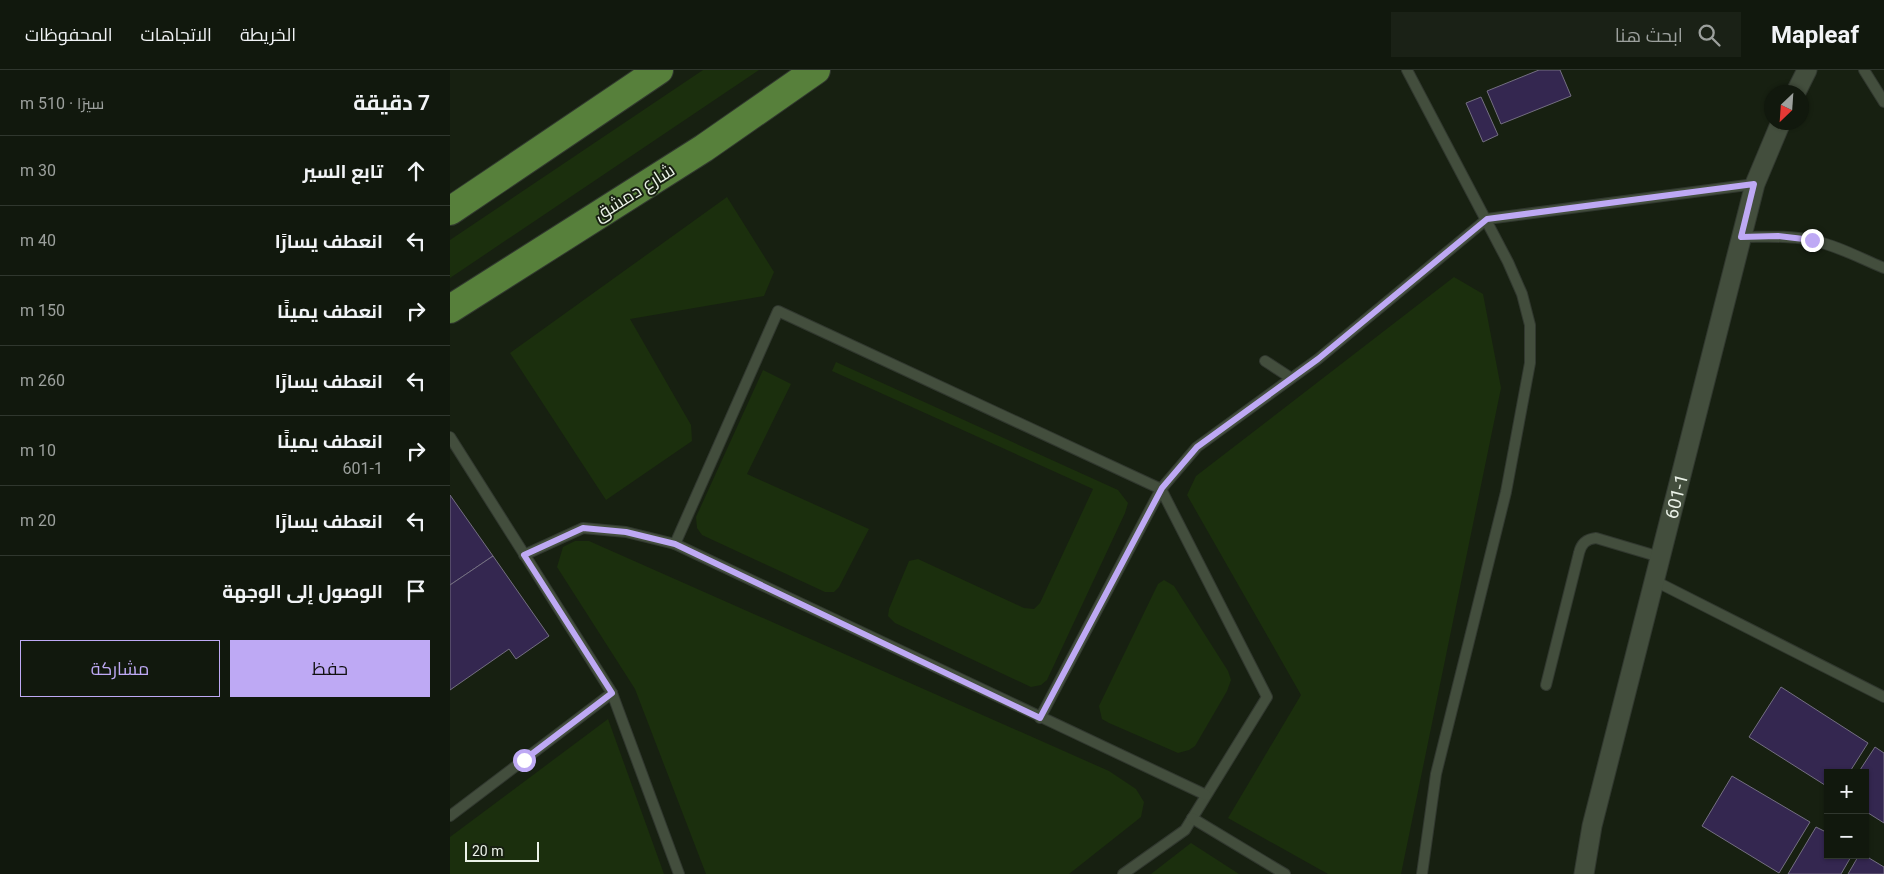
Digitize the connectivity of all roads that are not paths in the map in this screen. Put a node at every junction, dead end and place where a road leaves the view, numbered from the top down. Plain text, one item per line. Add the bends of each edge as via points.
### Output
1 (659, 70) edge
2 (816, 70) edge
3 (1407, 70) edge
4 (1807, 70) edge
5 (1864, 70) edge
6 (1800, 85) edge
7 (1884, 102) edge
8 (1778, 130) edge
9 (1754, 184) junction
10 (450, 211) edge
11 (1487, 219) junction
12 (1741, 237) junction
13 (1884, 268) edge
14 (450, 309) edge
15 (1265, 361) dead end
16 (1291, 378) junction
17 (450, 437) edge
18 (1162, 488) junction
19 (675, 544) junction
20 (524, 555) junction
21 (1660, 557) junction
22 (1655, 581) junction
23 (1546, 684) dead end
24 (612, 693) junction
25 (1884, 697) edge
26 (1040, 718) junction
27 (1206, 795) junction
28 (450, 816) edge
29 (1192, 818) junction
30 (679, 874) edge
31 (1123, 874) edge
32 (1285, 874) edge
33 (1422, 874) edge
34 (1584, 874) edge

1 - 10 main road
2 - 14 main road, شارع دمشق via 704,148
3 - 11 lane
4 - 6 street
5 - 7 lane
8 - 9 street, 601-1
9 - 11 lane
9 - 12 street, 601-1
11 - 16 lane
11 - 33 lane via 1522,294 1530,325 1530,363 1506,492 1436,774
12 - 13 lane via 1778,236 1812,240
12 - 21 street, 601-1
15 - 16 lane
16 - 18 lane via 1197,447
17 - 20 lane
18 - 19 lane via 778,311
18 - 26 lane
18 - 27 lane via 1267,697
19 - 20 lane via 626,532 583,528
19 - 26 lane
20 - 24 lane
21 - 22 street, 601-1
21 - 23 lane via 1596,538 1584,542 1580,547
22 - 25 lane
22 - 34 street, 601-1 via 1592,826
24 - 28 lane
24 - 30 lane
26 - 27 lane
27 - 29 lane
29 - 31 lane via 1185,830
29 - 32 lane

